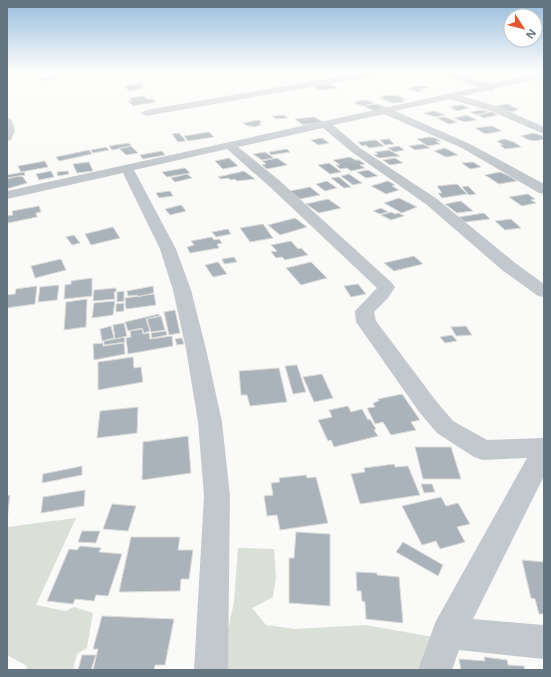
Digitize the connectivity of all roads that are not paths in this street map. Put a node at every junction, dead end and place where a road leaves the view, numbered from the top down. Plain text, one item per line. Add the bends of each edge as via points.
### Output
1 (199, 104) edge
2 (419, 104) edge
3 (478, 104) edge
4 (386, 111) junction
5 (146, 113) dead end
6 (7, 121) edge
7 (326, 124) junction
8 (544, 131) edge
9 (7, 138) edge
10 (230, 146) junction
11 (127, 169) junction
12 (544, 190) edge
13 (7, 195) edge
14 (544, 292) edge
15 (544, 448) edge
16 (544, 451) edge
17 (448, 633) junction
18 (544, 642) edge
19 (211, 670) edge
20 (435, 670) edge

1 - 5 street
2 - 4 street
3 - 8 street
4 - 7 street
4 - 12 street via 466,146
6 - 9 street via 10,130
7 - 10 street
7 - 14 street via 356,150 432,202 508,266
10 - 11 street
10 - 15 street via 386,287 364,311 366,322 428,407 445,426 483,450
11 - 13 street
11 - 19 street via 168,249 182,290 210,422 217,496
16 - 17 street
17 - 18 street
17 - 20 street

